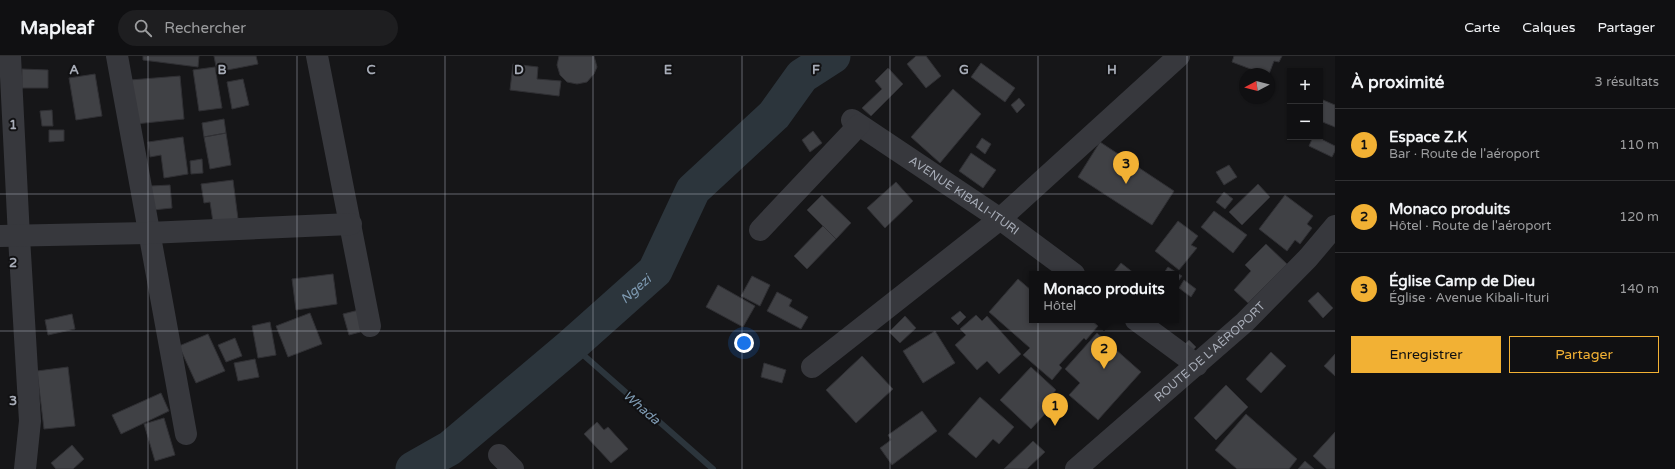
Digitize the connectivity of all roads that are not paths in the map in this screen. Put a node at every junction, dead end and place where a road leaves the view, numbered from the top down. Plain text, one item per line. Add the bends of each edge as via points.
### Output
1 (10, 56) edge
2 (117, 56) edge
3 (317, 56) edge
4 (1179, 56) edge
5 (1000, 219) junction
6 (351, 224) junction
7 (1335, 226) edge
8 (760, 230) dead end
9 (148, 233) junction
10 (9, 237) edge
11 (1070, 271) edge
12 (1140, 323) edge
13 (370, 326) dead end
14 (1197, 365) junction
15 (812, 367) dead end
16 (186, 434) dead end
17 (25, 469) edge
18 (1076, 469) edge

1 - 10 street
2 - 9 street
3 - 6 street
4 - 5 street
5 - 8 street, AVENUE KIBALI-ITURI via 856,123
5 - 11 street, AVENUE KIBALI-ITURI
5 - 15 street
6 - 9 street
6 - 13 street
7 - 14 street, ROUTE DE L'AÉROPORT via 1308,258 1245,322
9 - 10 street
9 - 16 street
10 - 17 street via 30,421
12 - 14 street
14 - 18 street, ROUTE DE L'AÉROPORT

